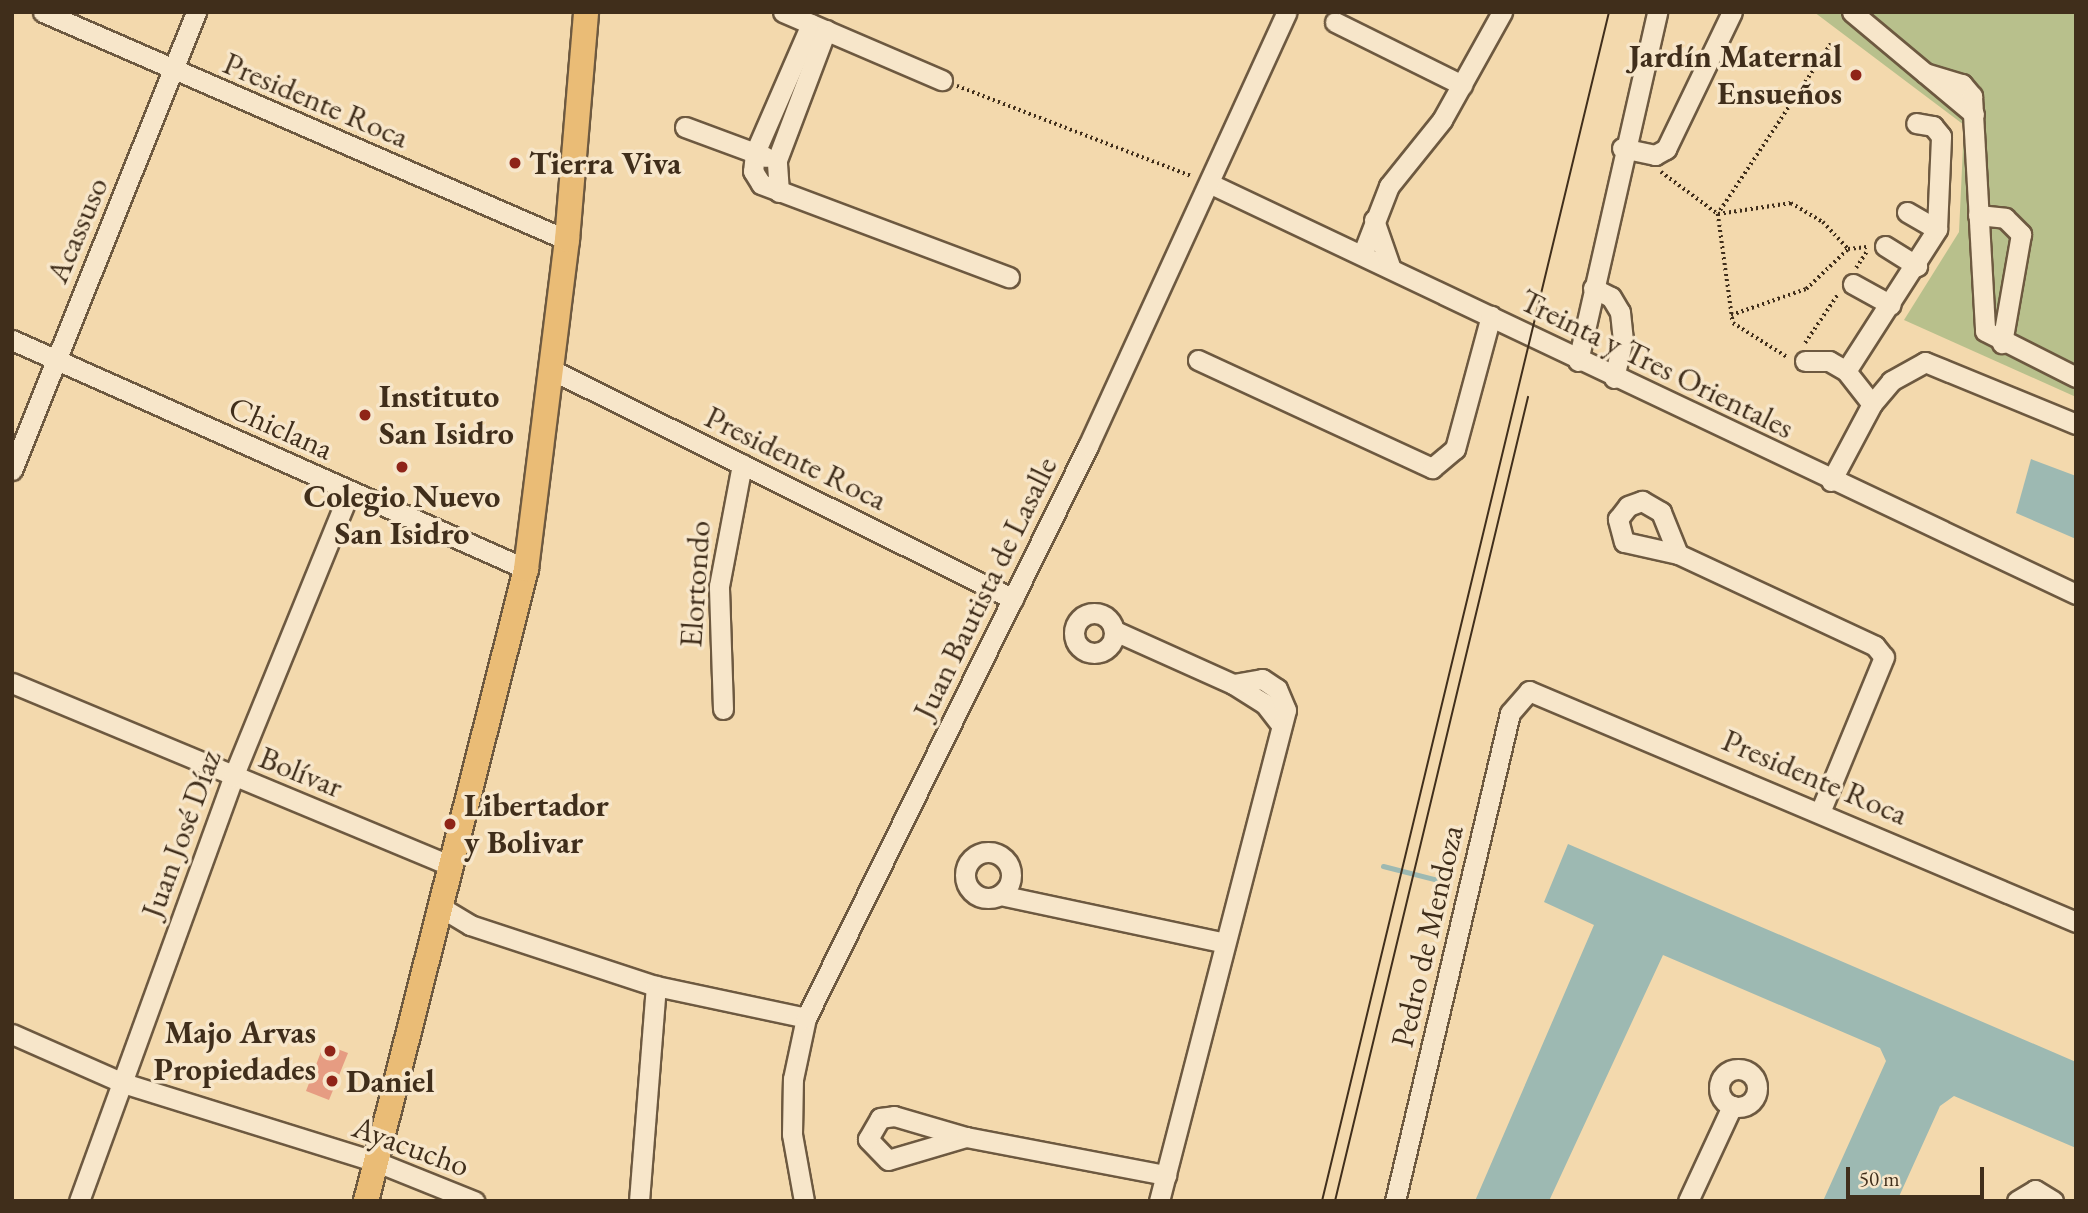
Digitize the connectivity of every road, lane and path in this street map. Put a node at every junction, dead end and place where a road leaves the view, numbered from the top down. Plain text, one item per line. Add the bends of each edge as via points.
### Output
1 (43, 12) edge
2 (196, 12) edge
3 (586, 12) edge
4 (783, 12) edge
5 (1287, 12) edge
6 (1502, 12) edge
7 (1657, 12) edge
8 (1732, 12) edge
9 (1852, 12) edge
10 (1335, 22) dead end
11 (818, 27) junction
12 (1831, 44) dead end
13 (176, 72) junction
14 (942, 80) joint
15 (1462, 85) junction
16 (775, 105) junction
17 (794, 114) junction
18 (1916, 123) dead end
19 (685, 127) dead end
20 (1622, 148) junction
21 (755, 153) junction
22 (1655, 155) junction
23 (777, 160) junction
24 (1213, 185) junction
25 (779, 192) junction
26 (1907, 212) dead end
27 (1718, 214) junction
28 (1978, 215) junction
29 (1374, 220) junction
30 (1937, 229) junction
31 (567, 240) junction
32 (1878, 246) joint
33 (1848, 249) junction
34 (1363, 253) junction
35 (1390, 266) junction
36 (1917, 266) junction
37 (1009, 277) dead end
38 (1853, 284) dead end
39 (1593, 288) junction
40 (1891, 305) junction
41 (1731, 315) junction
42 (1491, 316) junction
43 (12, 340) edge
44 (2002, 344) junction
45 (55, 359) junction
46 (1198, 360) dead end
47 (1578, 361) junction
48 (1799, 361) joint
49 (552, 370) junction
50 (1846, 371) junction
51 (2076, 377) edge
52 (1614, 378) junction
53 (1872, 404) junction
54 (2076, 424) edge
55 (742, 464) junction
56 (12, 470) edge
57 (1831, 481) junction
58 (350, 491) junction
59 (1678, 554) dead end
60 (526, 569) junction
61 (2076, 594) edge
62 (1013, 599) junction
63 (1115, 631) dead end
64 (12, 683) edge
65 (1529, 691) joint
66 (723, 709) dead end
67 (233, 777) junction
68 (1821, 810) junction
69 (452, 866) junction
70 (1000, 895) dead end
71 (442, 908) junction
72 (2076, 922) edge
73 (1221, 942) junction
74 (656, 986) junction
75 (806, 1018) junction
76 (12, 1034) edge
77 (123, 1083) junction
78 (1732, 1106) dead end
79 (965, 1137) dead end
80 (377, 1163) junction
81 (1166, 1175) junction
82 (79, 1201) edge
83 (366, 1201) edge
84 (474, 1201) edge
85 (639, 1201) edge
86 (804, 1201) edge
87 (1159, 1201) edge
88 (1395, 1201) edge
89 (1688, 1201) edge
90 (2017, 1201) edge
91 (2053, 1201) edge

1 - 13 street, Presidente Roca
2 - 13 street, Acassuso
3 - 31 main road
4 - 11 street
5 - 24 street, Juan Bautista de Lasalle
6 - 15 street
7 - 20 street
8 - 22 street via 1674,137
9 - 28 street via 1924,72 1962,84 1974,114
10 - 15 street
11 - 14 street
11 - 16 street
11 - 17 street
12 - 27 path
13 - 31 street, Presidente Roca
13 - 45 street, Acassuso
14 - 24 path
15 - 29 street via 1442,120 1404,162
16 - 17 street
16 - 21 street
17 - 23 street
18 - 30 street via 1933,126 1941,136
19 - 21 street
20 - 22 street
20 - 39 street
21 - 23 street
21 - 25 street via 753,171 761,184
22 - 27 path via 1658,171
23 - 25 street
24 - 34 street, Treinta y Tres Orientales
24 - 62 street, Juan Bautista de Lasalle
25 - 37 street
26 - 30 street
27 - 33 path via 1791,203 1823,222
27 - 41 path
28 - 44 street via 1979,315 1985,331
28 - 44 street via 2005,218 2021,234
29 - 34 street
29 - 35 street
30 - 36 street
31 - 49 main road
32 - 33 path
32 - 36 street
33 - 41 path via 1806,289
34 - 35 street, Treinta y Tres Orientales
35 - 42 street, Treinta y Tres Orientales
36 - 40 street
38 - 40 street
39 - 47 street
39 - 52 street via 1611,297 1620,312 1623,339
40 - 50 street
41 - 48 path
42 - 46 street via 1455,449 1432,468
42 - 47 street, Treinta y Tres Orientales
43 - 45 street, Chiclana
44 - 51 street
45 - 56 street, Acassuso
45 - 58 street, Chiclana
47 - 52 street, Treinta y Tres Orientales
48 - 50 street via 1829,361
49 - 55 street, Presidente Roca
49 - 60 main road
50 - 53 street
52 - 57 street, Treinta y Tres Orientales
53 - 54 street via 1891,381 1925,362
53 - 57 street
55 - 62 street, Presidente Roca
55 - 66 street, Elortondo via 719,586
57 - 61 street, Treinta y Tres Orientales
58 - 60 street, Chiclana
58 - 67 street, Juan José Díaz
59 - 68 street via 1875,646 1884,657
60 - 69 main road
62 - 75 street, Juan Bautista de Lasalle
63 - 73 street via 1233,684 1262,679 1285,700
64 - 67 street, Bolívar
65 - 68 street, Presidente Roca
65 - 88 street, Pedro de Mendoza via 1510,713
67 - 69 street, Bolívar
67 - 77 street, Juan José Díaz
68 - 72 street, Presidente Roca
69 - 71 main road
70 - 73 street
71 - 74 street via 470,925
71 - 80 main road
73 - 81 street
74 - 75 street
74 - 85 street
75 - 86 street, Juan Bautista de Lasalle via 793,1079 792,1134
76 - 77 street, Ayacucho
77 - 80 street, Ayacucho
77 - 82 street, Juan José Díaz
78 - 89 street
79 - 81 street
80 - 83 main road
80 - 84 street, Ayacucho
81 - 87 street
90 - 91 street via 2035,1190

